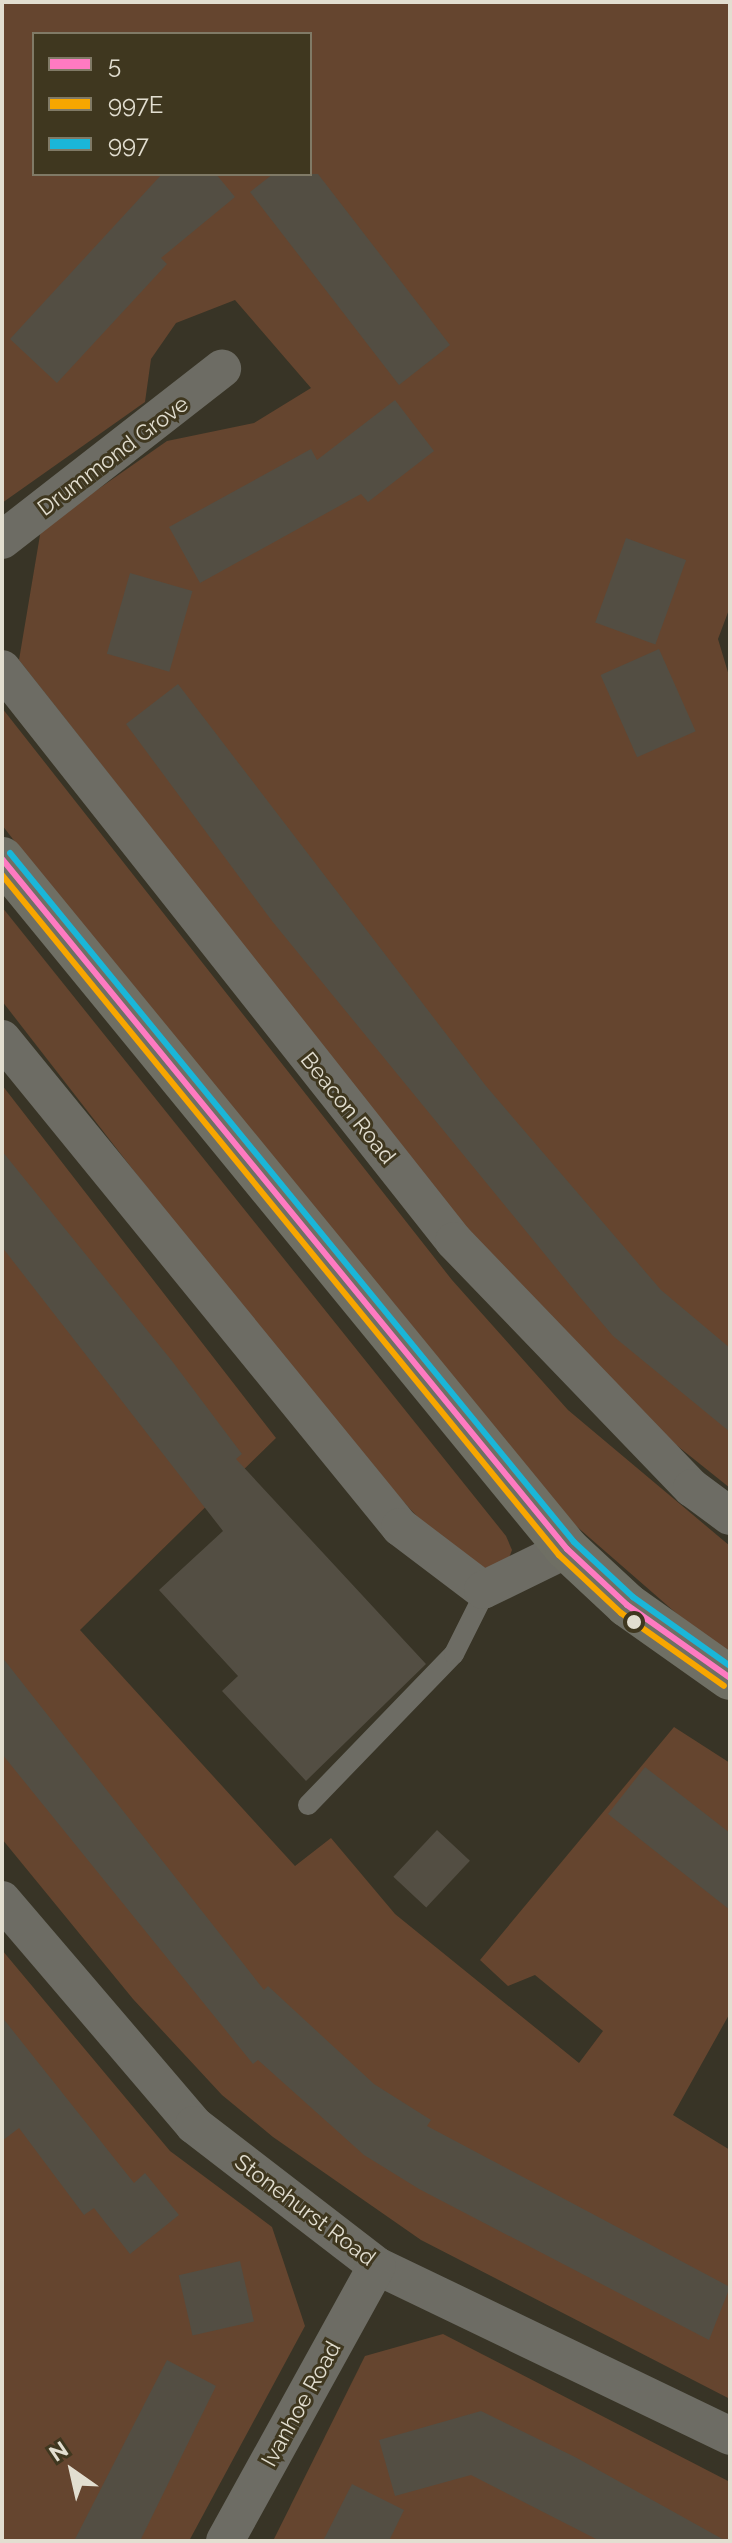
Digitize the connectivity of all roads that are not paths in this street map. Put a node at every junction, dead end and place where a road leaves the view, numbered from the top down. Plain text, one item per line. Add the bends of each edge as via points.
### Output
1 (222, 369) dead end
2 (2, 540) edge
3 (2, 669) edge
4 (2, 859) edge
5 (2, 1039) edge
6 (730, 1516) edge
7 (567, 1549) junction
8 (487, 1588) junction
9 (730, 1678) edge
10 (308, 1805) dead end
11 (2, 1900) edge
12 (377, 2266) junction
13 (730, 2436) edge
14 (225, 2541) edge

1 - 2 street, Drummond Grove
3 - 6 street, Beacon Road via 454,1241 692,1488
4 - 7 main road
5 - 8 street via 400,1527
7 - 8 street
7 - 9 main road via 627,1605
8 - 10 lane via 454,1654
11 - 12 street, Stonehurst Road via 194,2125
12 - 13 street, Stonehurst Road
12 - 14 street, Ivanhoe Road

